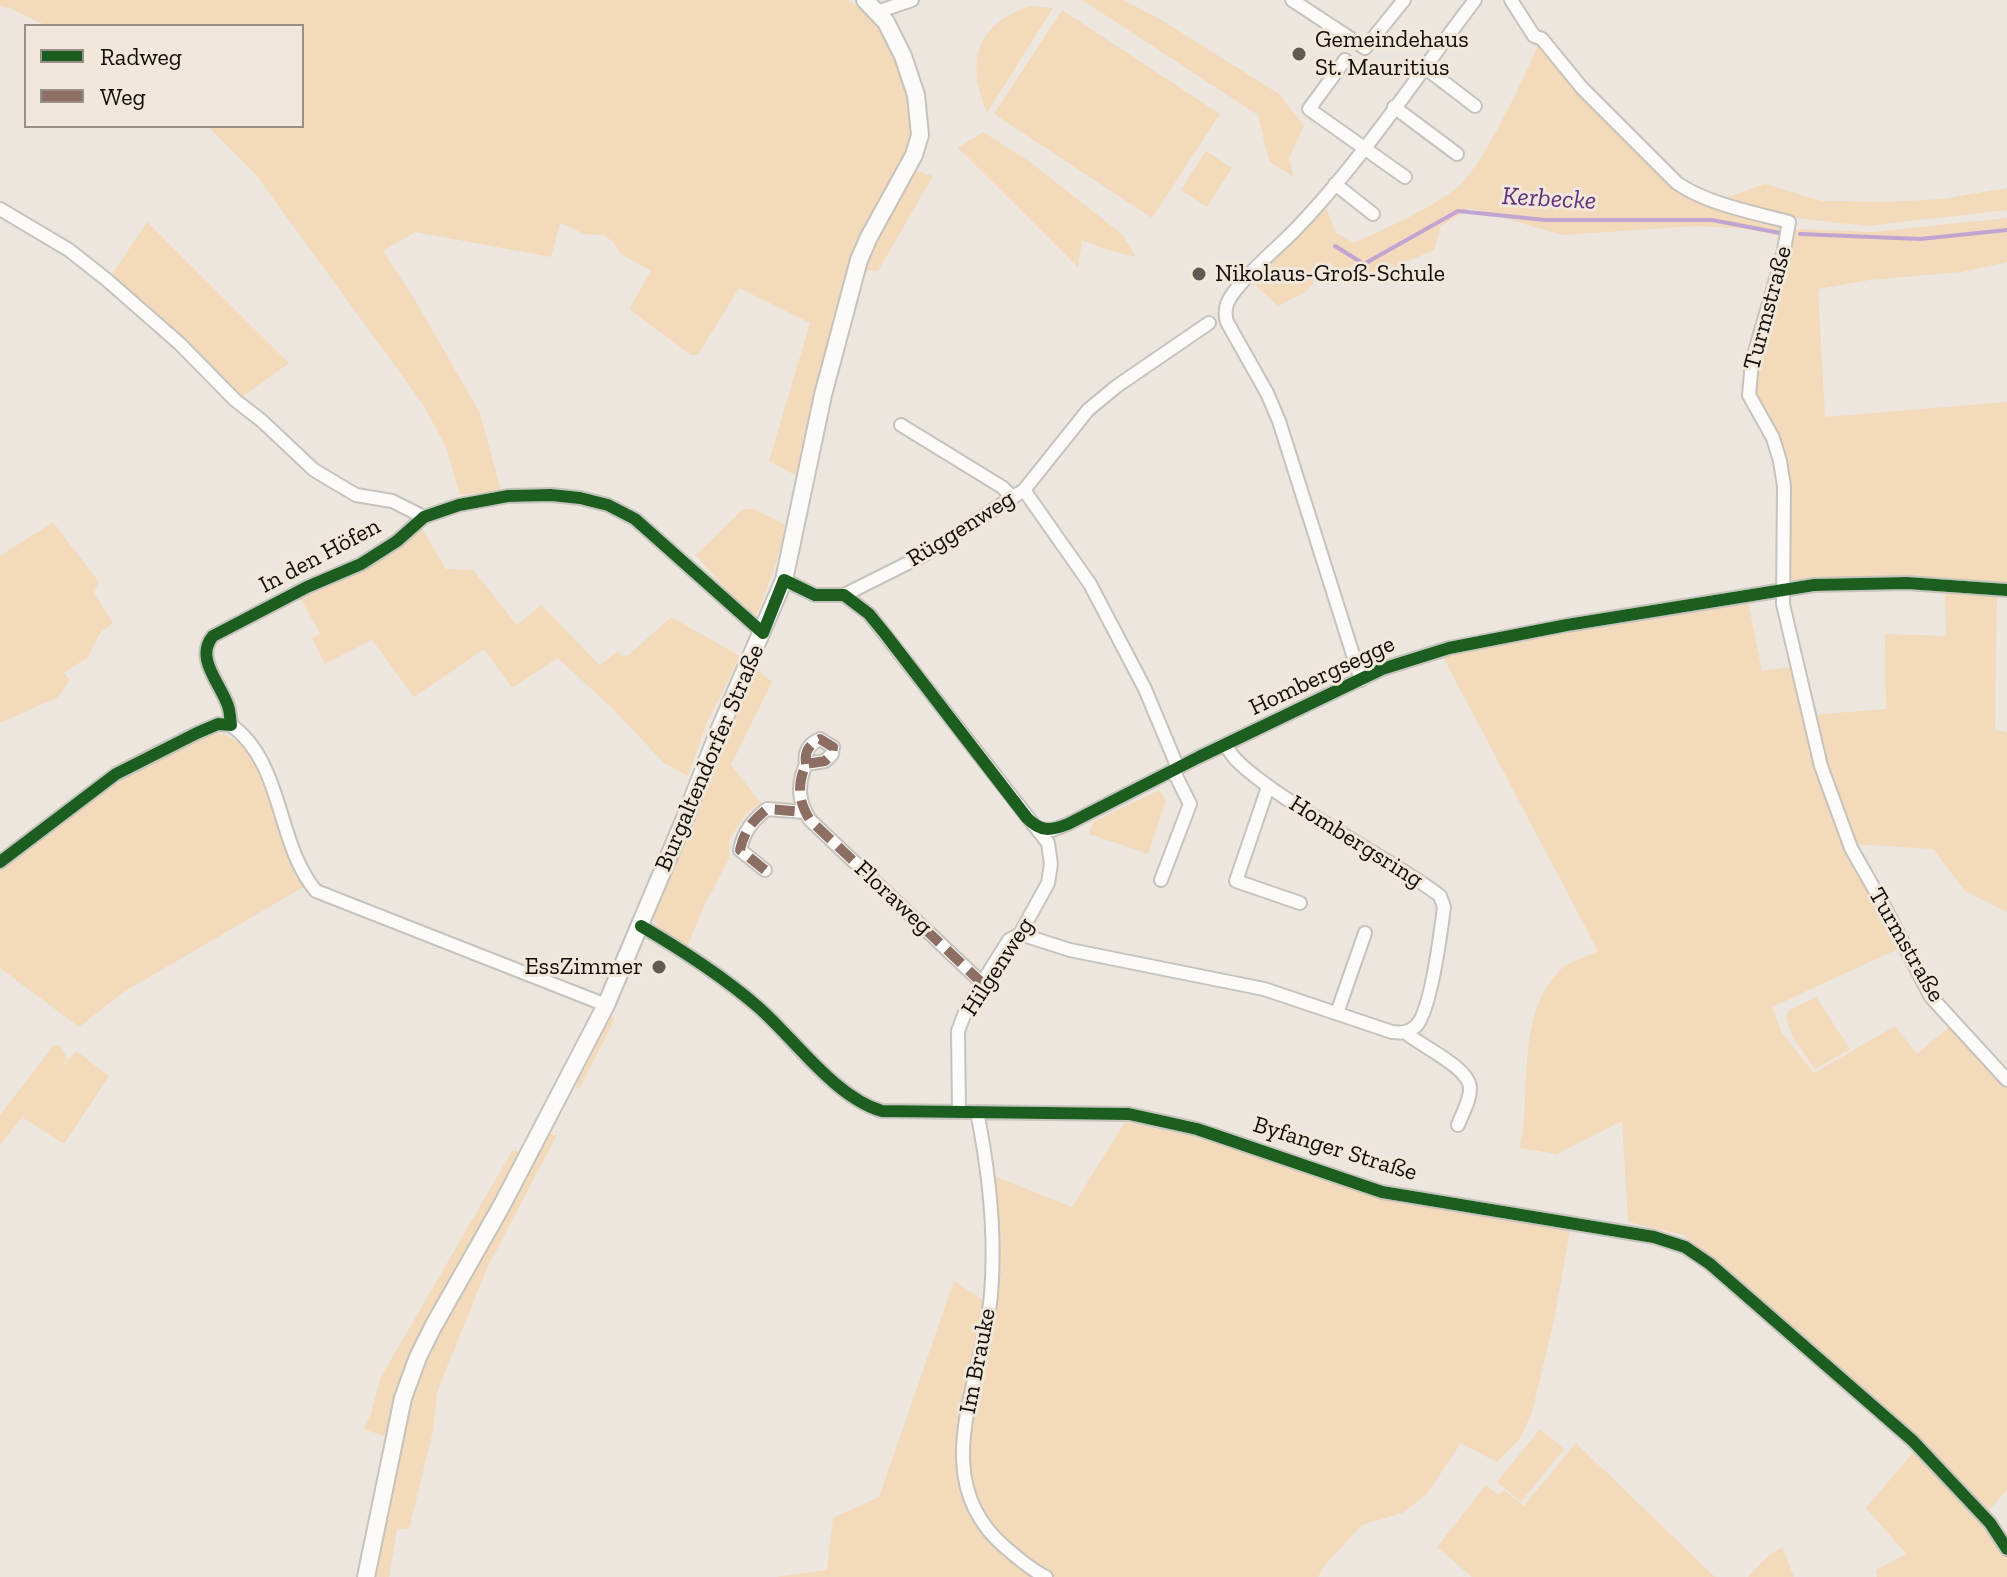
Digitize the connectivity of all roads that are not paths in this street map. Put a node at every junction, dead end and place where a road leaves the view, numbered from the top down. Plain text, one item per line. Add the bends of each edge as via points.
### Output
1 (912, 0) edge
2 (1292, 0) edge
3 (1404, 0) edge
4 (1475, 0) edge
5 (1511, 0) edge
6 (871, 6) edge
7 (1345, 60) dead end
8 (1424, 67) junction
9 (1475, 106) dead end
10 (1394, 107) junction
11 (1364, 147) junction
12 (1457, 154) dead end
13 (1405, 177) dead end
14 (1335, 184) junction
15 (0, 209) edge
16 (1373, 214) dead end
17 (1209, 323) dead end
18 (901, 425) dead end
19 (1024, 490) junction
20 (1012, 497) junction
21 (424, 517) junction
22 (784, 580) junction
23 (1783, 588) junction
24 (2007, 590) edge
25 (844, 595) junction
26 (763, 633) junction
27 (1361, 680) junction
28 (231, 725) junction
29 (1227, 744) junction
30 (806, 764) dead end
31 (1175, 769) junction
32 (1268, 787) junction
33 (805, 812) junction
34 (1039, 829) junction
35 (0, 862) edge
36 (765, 870) dead end
37 (1161, 880) dead end
38 (1300, 903) dead end
39 (641, 926) junction
40 (1365, 933) dead end
41 (1020, 934) junction
42 (982, 983) junction
43 (606, 1005) junction
44 (1337, 1013) junction
45 (1406, 1033) junction
46 (2007, 1080) edge
47 (959, 1111) junction
48 (977, 1112) junction
49 (1458, 1125) dead end
50 (2007, 1549) edge
51 (366, 1577) edge
52 (1046, 1577) edge

1 - 6 street
2 - 3 street via 1365,48
4 - 8 street
5 - 23 street, Turmstraße via 1534,36 1677,183 1718,202 1789,222 1748,382 1751,401 1780,461
6 - 22 main road, Burgaltendorfer Straße via 893,35 912,82 920,135 856,271
7 - 11 street via 1309,109
8 - 9 street
8 - 10 street
10 - 11 street
10 - 12 street
11 - 13 street
11 - 14 street
14 - 16 street
14 - 27 street via 1228,302 1225,312 1279,421
15 - 21 street, In den Höfen via 107,280 314,470 356,495 392,501
17 - 19 street, Rüggenweg via 1095,404
18 - 20 street
19 - 20 street, Rüggenweg
19 - 31 street via 1090,584 1145,689
20 - 25 street, Rüggenweg via 933,549
21 - 26 street, In den Höfen via 508,496 566,496 608,505 635,519
21 - 28 street, In den Höfen via 361,564 213,636 205,653 229,707
22 - 25 street via 815,595
22 - 26 main road, Burgaltendorfer Straße
23 - 24 street, Hombergsegge via 1876,582
23 - 27 street, Hombergsegge via 1491,638 1405,660
23 - 46 street, Turmstraße via 1821,766 1851,848 1931,997
25 - 34 street via 869,614
26 - 39 main road, Burgaltendorfer Straße
27 - 29 street, Hombergsegge
28 - 35 street via 218,724 116,774
28 - 43 street, In den Höfen via 250,742 265,770 300,866 316,891
29 - 31 street, Hombergsegge
29 - 32 street, Hombergsring via 1232,759
30 - 33 street via 799,780
31 - 34 street, Hombergsegge via 1068,824
31 - 37 street via 1190,804
32 - 38 street, Hombergsring via 1236,881
32 - 45 street, Hombergsring via 1443,901 1425,1007 1417,1025
33 - 36 street via 767,809 752,821 740,850
33 - 42 street, Floraweg
34 - 41 street, Hilgenweg via 1048,843 1051,873
39 - 43 main road, Burgaltendorfer Straße
39 - 47 street, Byfanger Straße via 753,1002 866,1107
40 - 44 street
41 - 42 street, Hilgenweg via 1009,940
41 - 44 street via 1070,950 1264,989
42 - 47 street, Hilgenweg via 958,1031
43 - 51 main road, Burgaltendorfer Straße via 418,1357 403,1398
44 - 45 street
45 - 49 street via 1468,1081 1470,1091
47 - 48 street, Byfanger Straße
48 - 50 street, Byfanger Straße via 1129,1114 1197,1129 1382,1192 1654,1237 1685,1247 1913,1441 1990,1523
48 - 52 street, Im Brauke via 988,1178 991,1290 966,1419 963,1470 972,1509 985,1526

